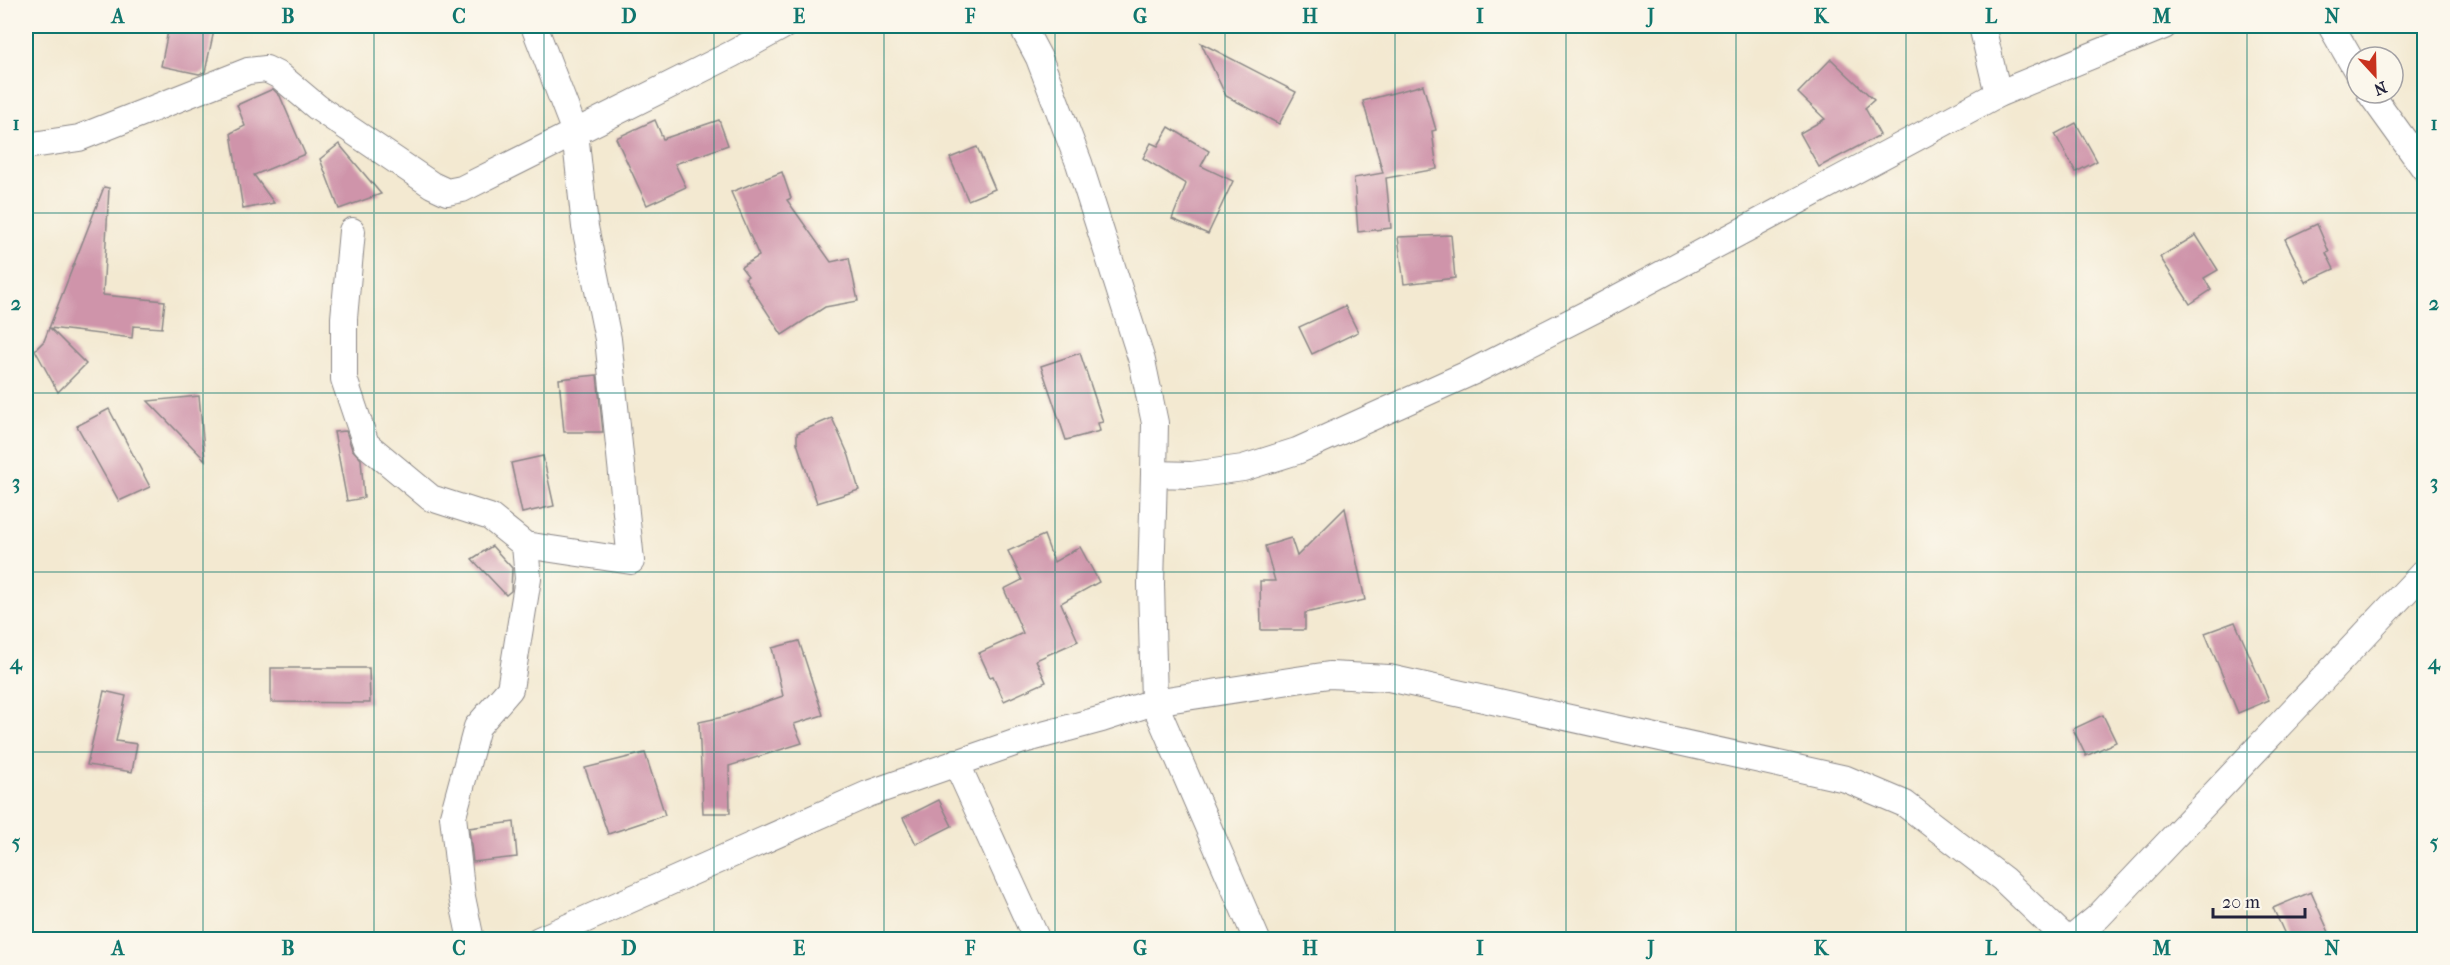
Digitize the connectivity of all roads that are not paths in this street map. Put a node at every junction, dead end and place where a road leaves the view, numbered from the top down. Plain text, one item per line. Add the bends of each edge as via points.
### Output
1 (534, 26) edge
2 (783, 26) edge
3 (1022, 26) edge
4 (1982, 26) edge
5 (2164, 26) edge
6 (2331, 26) edge
7 (2345, 50) edge
8 (1998, 94) junction
9 (2379, 105) edge
10 (575, 132) junction
11 (26, 146) edge
12 (2424, 168) edge
13 (352, 231) dead end
14 (1154, 474) junction
15 (525, 545) junction
16 (2424, 572) edge
17 (1154, 702) junction
18 (956, 762) junction
19 (471, 939) edge
20 (539, 939) edge
21 (1037, 939) edge
22 (1257, 939) edge
23 (2068, 939) edge

1 - 10 street
2 - 10 street
3 - 14 street via 1039,58 1079,163 1142,361 1155,423
4 - 8 street
5 - 8 street
6 - 7 street
8 - 14 street via 1604,305 1472,372 1317,442 1244,468 1192,475
9 - 12 street
10 - 11 street via 462,189 447,192 316,107 266,69 248,71 79,138
10 - 15 street via 585,227 608,339 631,561
13 - 15 street via 344,318 344,379 366,444 431,498 490,516
14 - 17 street
15 - 19 street via 528,579 510,689 477,727 453,816
16 - 23 street via 2098,917
17 - 18 street
17 - 22 street
17 - 23 street via 1329,675 1389,678 1846,779 1905,804 2003,879
18 - 20 street via 868,794
18 - 21 street

